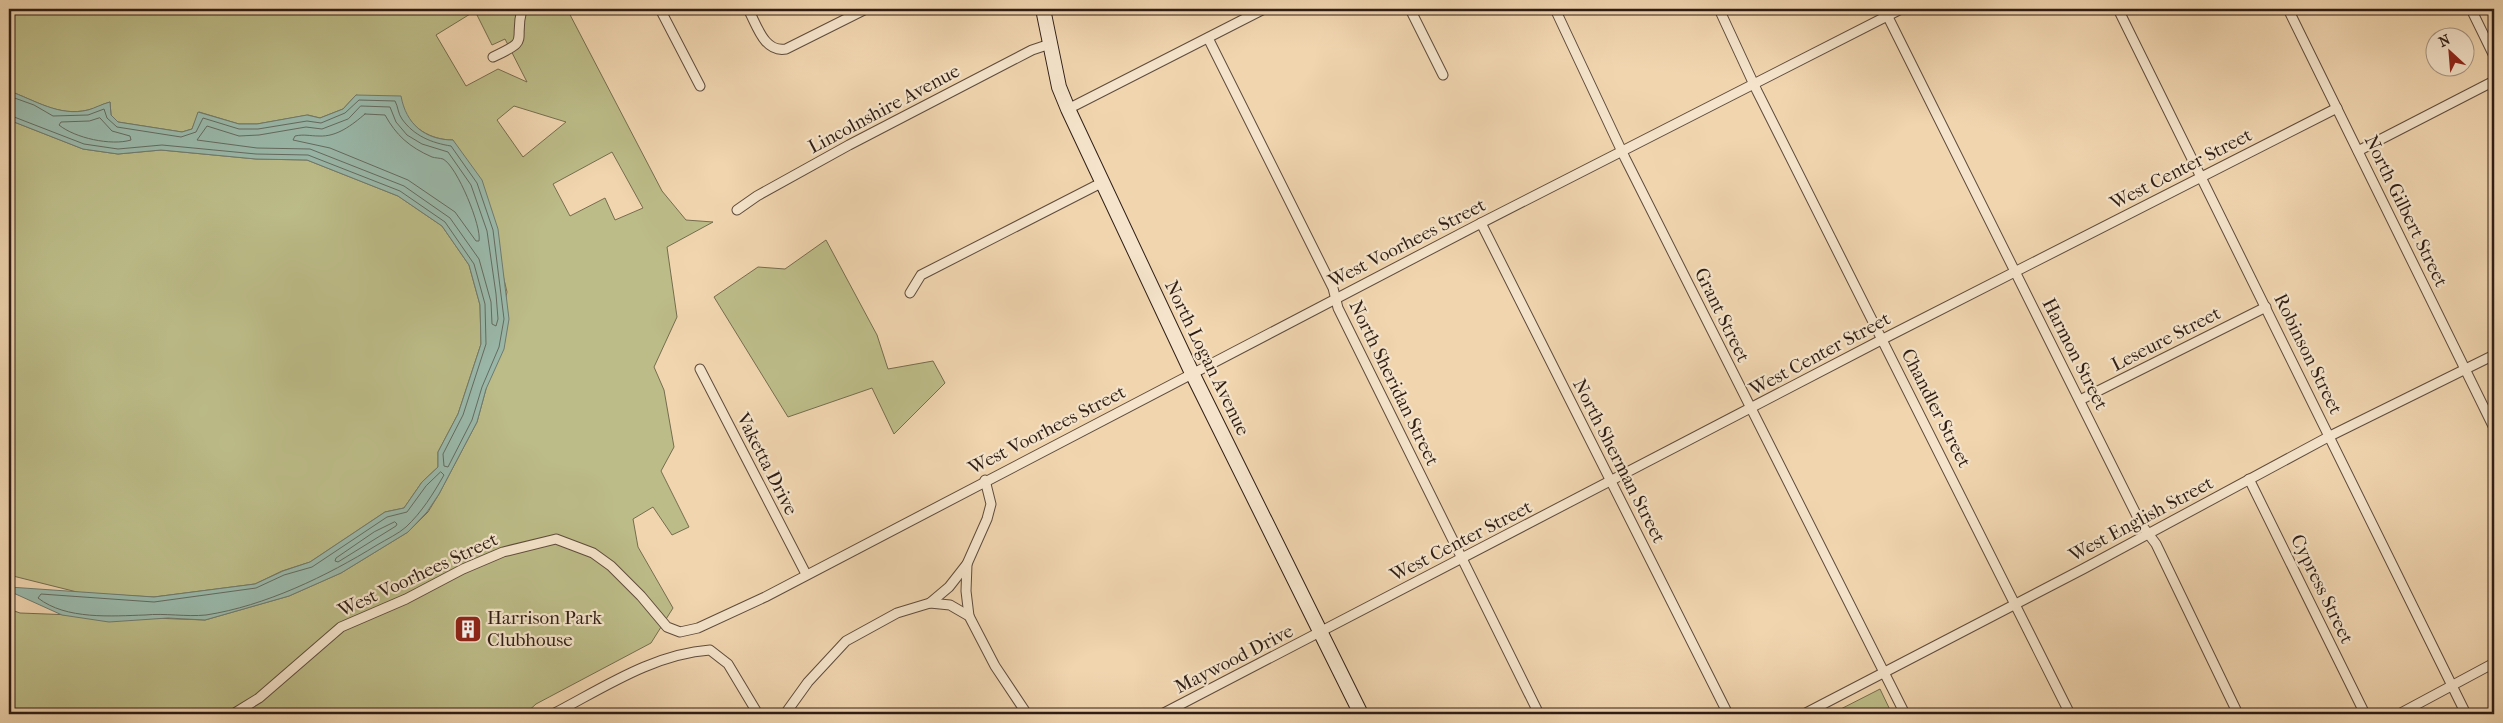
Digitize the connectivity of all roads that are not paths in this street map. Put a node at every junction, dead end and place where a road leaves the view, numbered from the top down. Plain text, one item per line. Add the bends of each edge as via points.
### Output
1 (522, 9) edge
2 (660, 9) edge
3 (748, 9) edge
4 (866, 9) edge
5 (1043, 9) edge
6 (1264, 9) edge
7 (1410, 9) edge
8 (1556, 9) edge
9 (1719, 9) edge
10 (1901, 9) edge
11 (2118, 9) edge
12 (2288, 9) edge
13 (2471, 9) edge
14 (1885, 12) edge
15 (1208, 38) junction
16 (1050, 44) junction
17 (2494, 56) edge
18 (493, 57) dead end
19 (1443, 75) dead end
20 (2494, 81) edge
21 (1754, 84) junction
22 (700, 86) dead end
23 (2337, 108) junction
24 (1068, 109) junction
25 (1622, 150) junction
26 (2358, 151) junction
27 (2202, 176) junction
28 (1103, 182) junction
29 (737, 210) dead end
30 (1481, 223) junction
31 (2015, 271) junction
32 (910, 293) dead end
33 (1335, 298) junction
34 (2266, 307) junction
35 (1883, 339) junction
36 (2494, 355) edge
37 (700, 369) dead end
38 (2466, 369) junction
39 (1192, 373) junction
40 (2080, 400) junction
41 (1750, 409) junction
42 (2494, 428) edge
43 (2330, 436) junction
44 (2250, 479) junction
45 (986, 480) junction
46 (1611, 482) junction
47 (2149, 534) junction
48 (1462, 559) junction
49 (967, 564) junction
50 (806, 574) junction
51 (930, 603) junction
52 (2016, 604) junction
53 (970, 616) junction
54 (1320, 632) junction
55 (2494, 663) edge
56 (1884, 673) junction
57 (2452, 686) junction
58 (233, 714) edge
59 (553, 714) edge
60 (758, 714) edge
61 (785, 714) edge
62 (1027, 714) edge
63 (1162, 714) edge
64 (1361, 714) edge
65 (1539, 714) edge
66 (1728, 714) edge
67 (1804, 714) edge
68 (1905, 714) edge
69 (2070, 714) edge
70 (2238, 714) edge
71 (2365, 714) edge
72 (2399, 714) edge
73 (2466, 714) edge

1 - 18 street via 519,42
2 - 22 street
3 - 4 street via 764,39 771,47 780,50
5 - 16 street, North Logan Avenue
6 - 15 street
7 - 19 street
8 - 25 street, Grant Street
9 - 21 street, Chandler Street
10 - 14 street, West Voorhees Street
11 - 27 street, Robinson Street
12 - 23 street, North Gilbert Street
13 - 17 street
14 - 21 street, West Voorhees Street
14 - 31 street, Harmon Street
15 - 24 street
15 - 33 street, North Sheridan Street via 1333,288
16 - 24 street, North Logan Avenue via 1059,87
16 - 29 street, Lincolnshire Avenue via 1032,50 849,145
20 - 26 street
21 - 25 street, West Voorhees Street
21 - 35 street, Chandler Street
23 - 26 street, North Gilbert Street
23 - 27 street, West Center Street
24 - 28 street, North Logan Avenue
25 - 30 street, West Voorhees Street
25 - 41 street, Grant Street
26 - 38 street, North Gilbert Street
27 - 31 street, West Center Street
27 - 34 street, Robinson Street
28 - 32 street via 921,275
28 - 39 street, North Logan Avenue
30 - 33 street, West Voorhees Street
30 - 46 street, North Sherman Street
31 - 35 street, West Center Street
31 - 40 street, Harmon Street
33 - 39 street, West Voorhees Street
33 - 48 street, North Sheridan Street
34 - 40 street, Leseure Street
34 - 43 street, Robinson Street
35 - 41 street, West Center Street
35 - 52 street, Chandler Street
36 - 38 street, West English Street
37 - 50 street, Vaketta Drive
38 - 42 street, North Gilbert Street
38 - 43 street, West English Street
39 - 45 street, West Voorhees Street
39 - 54 street, North Logan Avenue
40 - 47 street, Harmon Street
41 - 46 street, West Center Street
41 - 56 street, Grant Street
43 - 44 street, West English Street
43 - 57 street, Robinson Street
44 - 47 street, West English Street
44 - 71 street, Cypress Street
45 - 49 street via 991,504
45 - 50 street, West Voorhees Street
46 - 48 street, West Center Street
46 - 66 street, North Sherman Street
47 - 52 street, West English Street
47 - 70 street, Harmon Street
48 - 54 street, West Center Street
48 - 65 street, North Sheridan Street
49 - 51 street via 949,587
49 - 53 street via 966,591
50 - 58 street, West Voorhees Street via 698,628 680,632 667,627 611,566 593,553 556,539 503,552 341,627 259,698
51 - 53 street via 950,606
51 - 61 street via 897,613 846,641 808,682
52 - 56 street, West English Street
52 - 69 street, Chandler Street
53 - 62 street via 994,666
54 - 63 street, Maywood Drive
54 - 64 street, North Logan Avenue
55 - 57 street
56 - 67 street, West English Street
56 - 68 street, Grant Street
57 - 72 street
57 - 73 street, Robinson Street
59 - 60 street via 650,664 684,652 710,650 728,664

